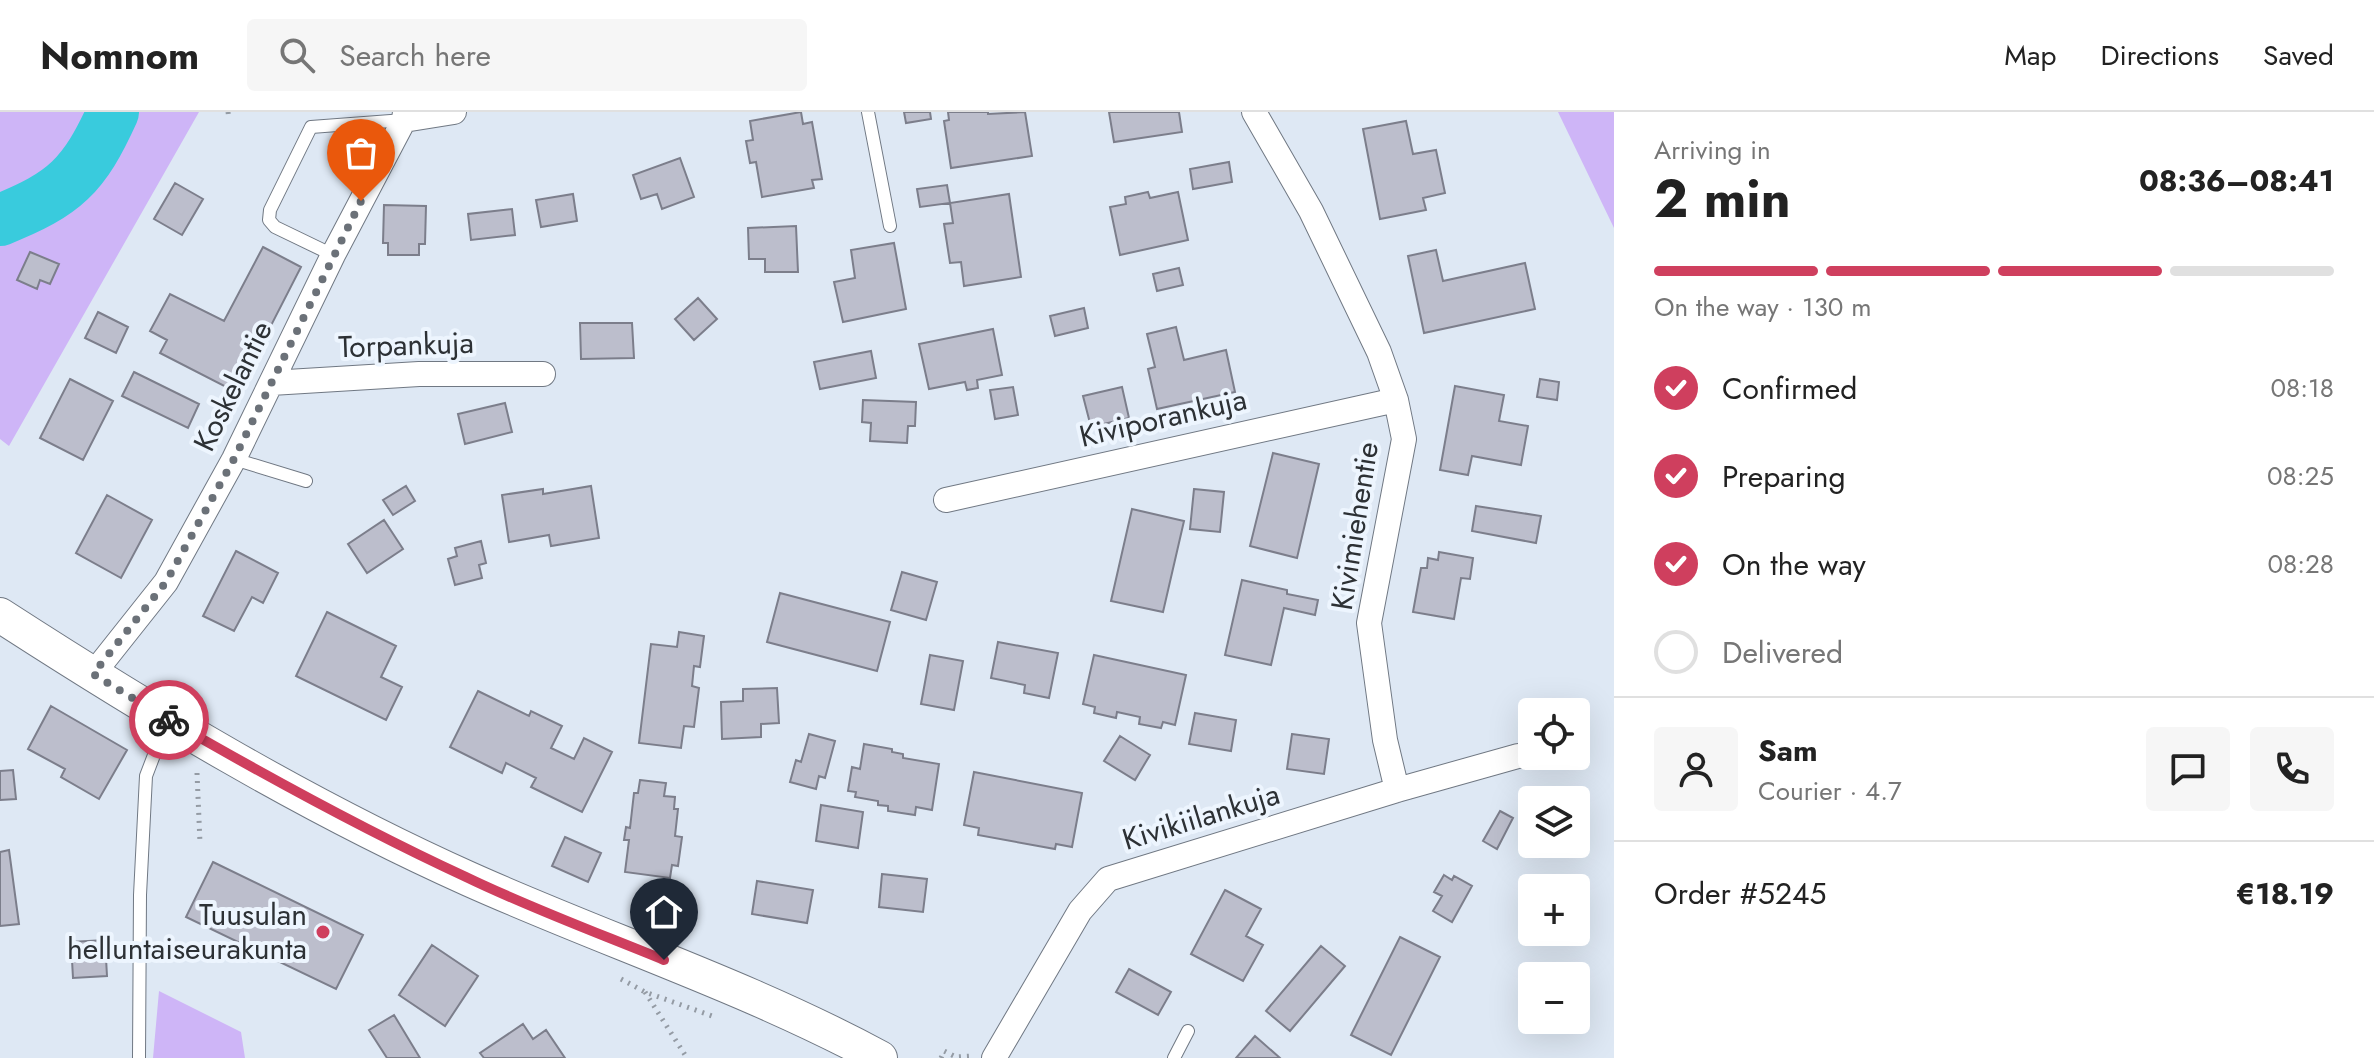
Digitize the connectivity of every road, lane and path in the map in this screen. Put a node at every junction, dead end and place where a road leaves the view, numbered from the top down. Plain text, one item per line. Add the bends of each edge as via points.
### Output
1 (454, 112) edge
2 (868, 112) edge
3 (1254, 112) edge
4 (404, 116) edge
5 (890, 226) dead end
6 (333, 255) junction
7 (543, 374) dead end
8 (271, 383) junction
9 (1396, 400) junction
10 (234, 459) junction
11 (306, 481) dead end
12 (946, 500) dead end
13 (0, 615) edge
14 (93, 674) junction
15 (168, 720) junction
16 (1518, 756) dead end
17 (197, 760) dead end
18 (1397, 790) junction
19 (200, 843) dead end
20 (645, 992) dead end
21 (1188, 1031) dead end
22 (139, 1058) edge
23 (687, 1058) edge
24 (880, 1058) edge
25 (941, 1058) edge
26 (976, 1058) edge
27 (994, 1058) edge
28 (1174, 1058) edge

1 - 4 street
2 - 5 lane
3 - 9 street, Kivimiehentie via 1311,211 1379,352
4 - 6 street, Koskelantie
4 - 6 lane via 311,127 269,220
6 - 8 street, Koskelantie
7 - 8 street, Torpankuja via 419,374
8 - 10 street, Koskelantie
9 - 12 street, Kiviporankuja
9 - 18 street, Kivimiehentie via 1404,439 1369,623
10 - 11 lane
10 - 14 street, Koskelantie via 166,582
13 - 14 street
14 - 15 street
15 - 22 lane via 146,776
15 - 24 street via 469,879 820,1026
16 - 18 street, Kivikiilankuja
17 - 19 path
18 - 27 street, Kivikiilankuja via 1108,879 1080,911
20 - 23 path
21 - 28 lane
25 - 26 path via 944,1051

